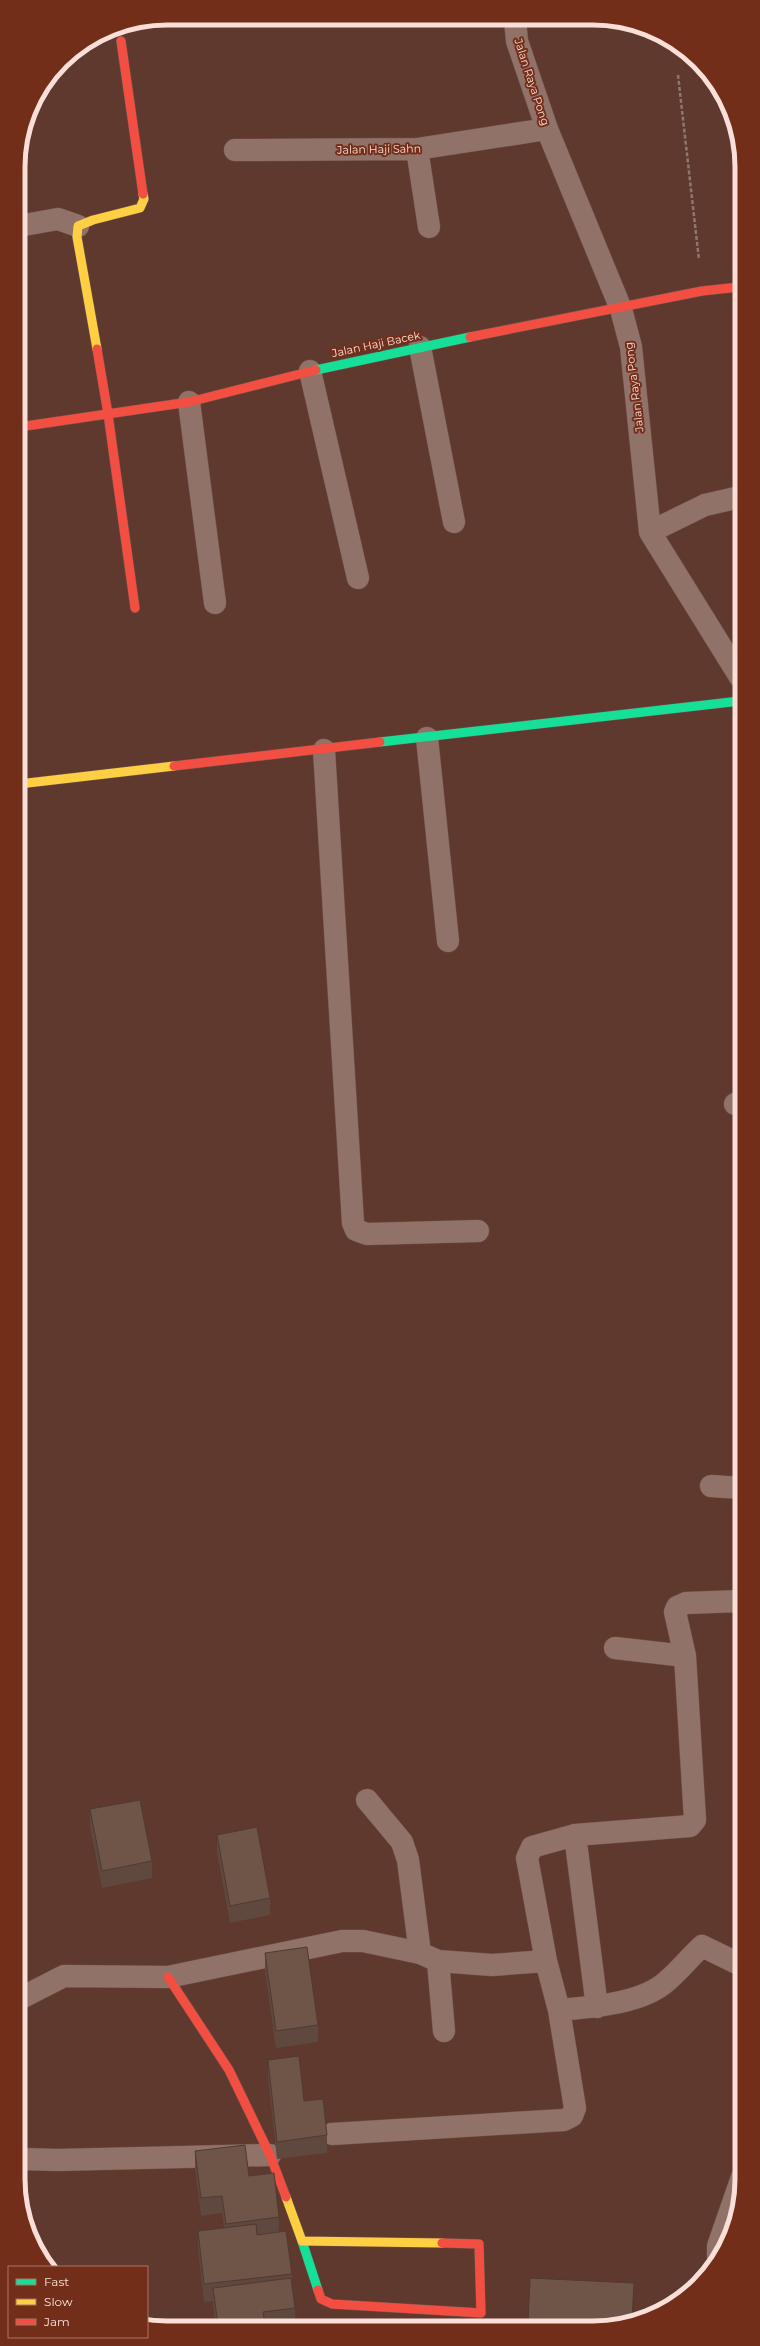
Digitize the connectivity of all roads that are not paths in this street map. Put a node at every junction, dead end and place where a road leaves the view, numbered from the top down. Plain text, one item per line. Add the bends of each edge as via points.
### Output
1 (516, 25) edge
2 (121, 41) dead end
3 (547, 129) junction
4 (417, 149) junction
5 (234, 150) dead end
6 (25, 225) edge
7 (78, 226) junction
8 (429, 227) dead end
9 (735, 287) edge
10 (621, 308) junction
11 (420, 347) junction
12 (310, 371) junction
13 (189, 402) junction
14 (108, 414) junction
15 (25, 426) edge
16 (735, 498) edge
17 (454, 522) dead end
18 (650, 532) junction
19 (358, 578) dead end
20 (215, 603) dead end
21 (135, 608) dead end
22 (735, 669) edge
23 (735, 702) edge
24 (427, 738) junction
25 (324, 750) junction
26 (25, 783) edge
27 (448, 941) dead end
28 (478, 1232) dead end
29 (711, 1486) dead end
30 (735, 1488) edge
31 (735, 1601) edge
32 (615, 1648) dead end
33 (684, 1656) junction
34 (367, 1800) dead end
35 (575, 1835) junction
36 (429, 1957) junction
37 (546, 1961) junction
38 (735, 1962) edge
39 (168, 1977) junction
40 (25, 1996) edge
41 (597, 2007) junction
42 (558, 2010) junction
43 (444, 2031) dead end
44 (332, 2134) dead end
45 (270, 2155) junction
46 (25, 2159) edge
47 (733, 2204) edge
48 (302, 2241) junction
49 (718, 2246) edge
50 (481, 2319) edge

1 - 3 street, Jalan Raya Pong via 519,47
2 - 7 street via 144,199 140,208 132,212 86,221
3 - 4 street, Jalan Haji Sahn
3 - 10 street, Jalan Raya Pong
4 - 5 street, Jalan Haji Sahn
4 - 8 street
6 - 7 street via 58,219
7 - 14 street via 77,237
9 - 10 street, Jalan Haji Bacek via 702,291
10 - 11 street, Jalan Haji Bacek
10 - 18 street, Jalan Raya Pong via 631,347
11 - 12 street, Jalan Haji Bacek
11 - 17 street
12 - 13 street, Jalan Haji Bacek
12 - 19 street
13 - 14 street, Jalan Haji Bacek
13 - 20 street
14 - 15 street, Jalan Haji Bacek
14 - 21 street
16 - 18 street via 705,506
18 - 22 street, Jalan Raya Pong
23 - 24 street
24 - 25 street
24 - 27 street
25 - 26 street
25 - 28 street via 353,1223 356,1230 367,1234
29 - 30 street
31 - 33 street via 686,1603 677,1607 675,1612
32 - 33 street
33 - 35 street via 695,1820 693,1824
34 - 36 street via 402,1842
35 - 37 street via 532,1848 527,1858
35 - 41 street
36 - 37 street via 492,1965
36 - 39 street via 363,1941 342,1941
36 - 43 street
37 - 42 street
38 - 41 street via 702,1946 666,1982 634,1998
39 - 40 street via 64,1976
39 - 45 street via 229,2070
41 - 42 street
42 - 44 street via 575,2108 572,2116 564,2120 534,2123
45 - 46 street
45 - 48 street
47 - 49 street
48 - 50 street via 321,2299 332,2304
48 - 50 street via 479,2244

